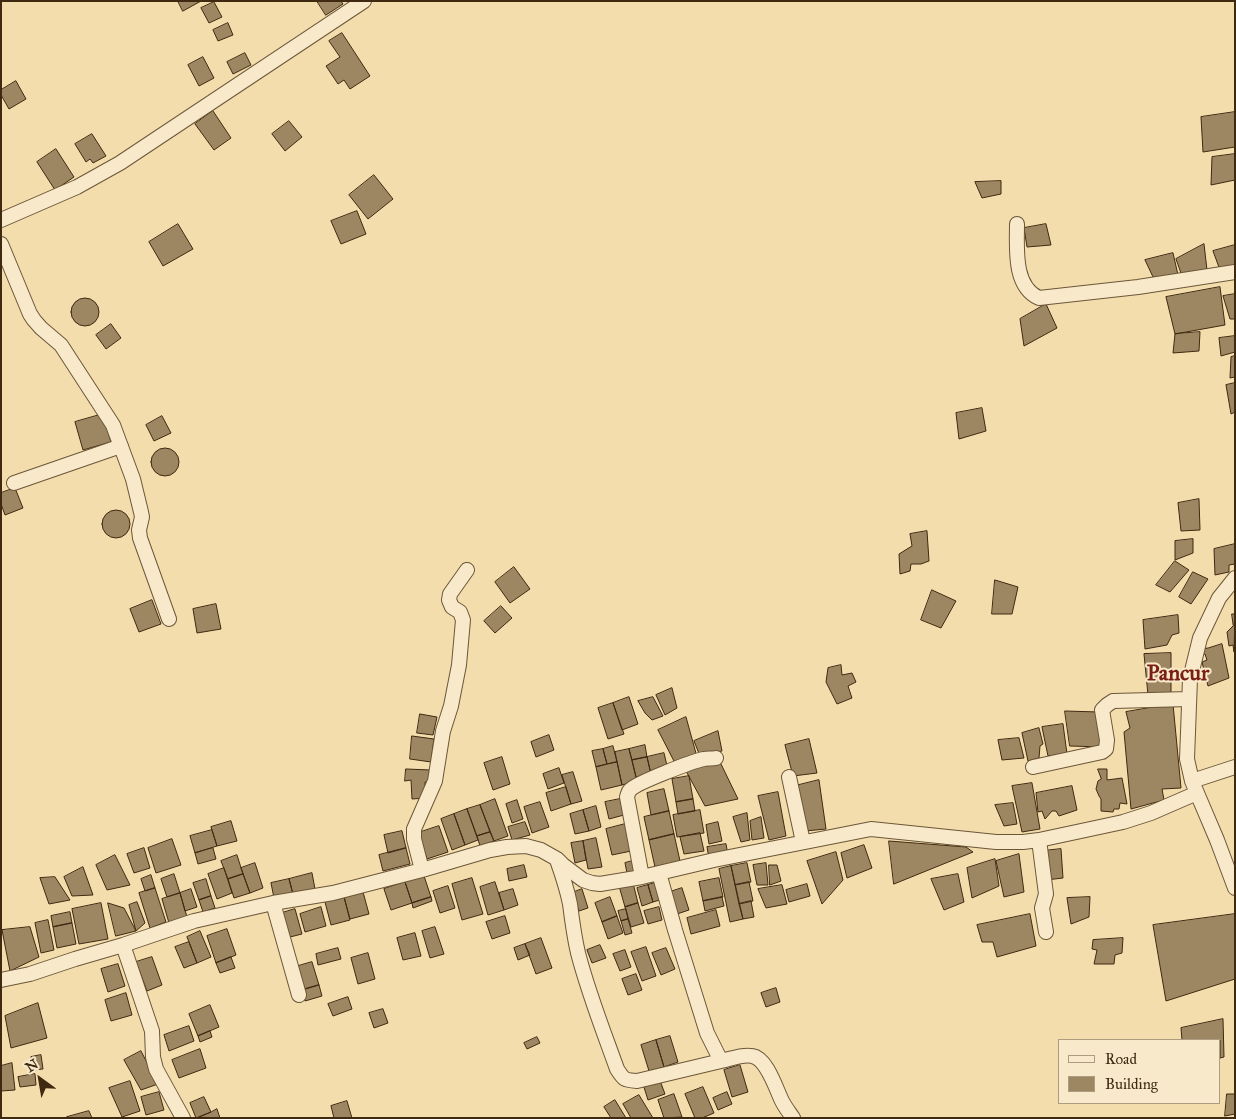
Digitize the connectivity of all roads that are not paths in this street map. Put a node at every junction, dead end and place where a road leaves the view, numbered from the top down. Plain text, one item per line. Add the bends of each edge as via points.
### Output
1 (364, 1) edge
2 (1, 220) edge
3 (1016, 224) dead end
4 (1, 244) edge
5 (1235, 272) edge
6 (121, 446) junction
7 (14, 483) dead end
8 (467, 570) dead end
9 (1235, 578) edge
10 (1235, 596) edge
11 (1219, 598) junction
12 (169, 619) dead end
13 (1189, 699) junction
14 (716, 758) dead end
15 (1034, 767) dead end
16 (1235, 767) edge
17 (789, 777) dead end
18 (1194, 787) junction
19 (1039, 840) junction
20 (803, 842) junction
21 (1229, 858) edge
22 (556, 859) junction
23 (422, 870) junction
24 (659, 873) junction
25 (642, 877) junction
26 (1235, 888) edge
27 (273, 904) junction
28 (1046, 932) dead end
29 (124, 945) junction
30 (1, 980) edge
31 (299, 995) dead end
32 (721, 1061) junction
33 (183, 1118) edge
34 (793, 1118) edge

1 - 2 street via 120,163 77,187
3 - 5 street via 1021,280 1039,298
4 - 6 street via 30,314 61,345 113,425
6 - 7 street
6 - 12 street via 141,512 140,538
8 - 23 street via 449,600 463,620 459,665 442,731 436,781 414,829
9 - 11 street
10 - 11 street
11 - 13 street via 1200,638 1190,679
13 - 15 street via 1113,701 1102,710 1106,749
13 - 18 street via 1187,759
14 - 25 street via 688,764 628,792
16 - 18 street
17 - 20 street
18 - 19 street via 1151,813
18 - 21 street
19 - 20 street via 996,842 871,829
19 - 28 street via 1046,894 1042,908
20 - 24 street
21 - 26 street
22 - 23 street via 526,846 508,847
22 - 25 street via 592,883
22 - 32 street via 570,903 574,938 616,1069 626,1080 638,1081
23 - 27 street via 333,893
24 - 25 street
24 - 32 street via 707,1033
27 - 29 street via 194,921
27 - 31 street
29 - 30 street
29 - 33 street via 152,1031 156,1069
32 - 34 street via 744,1056 759,1058

